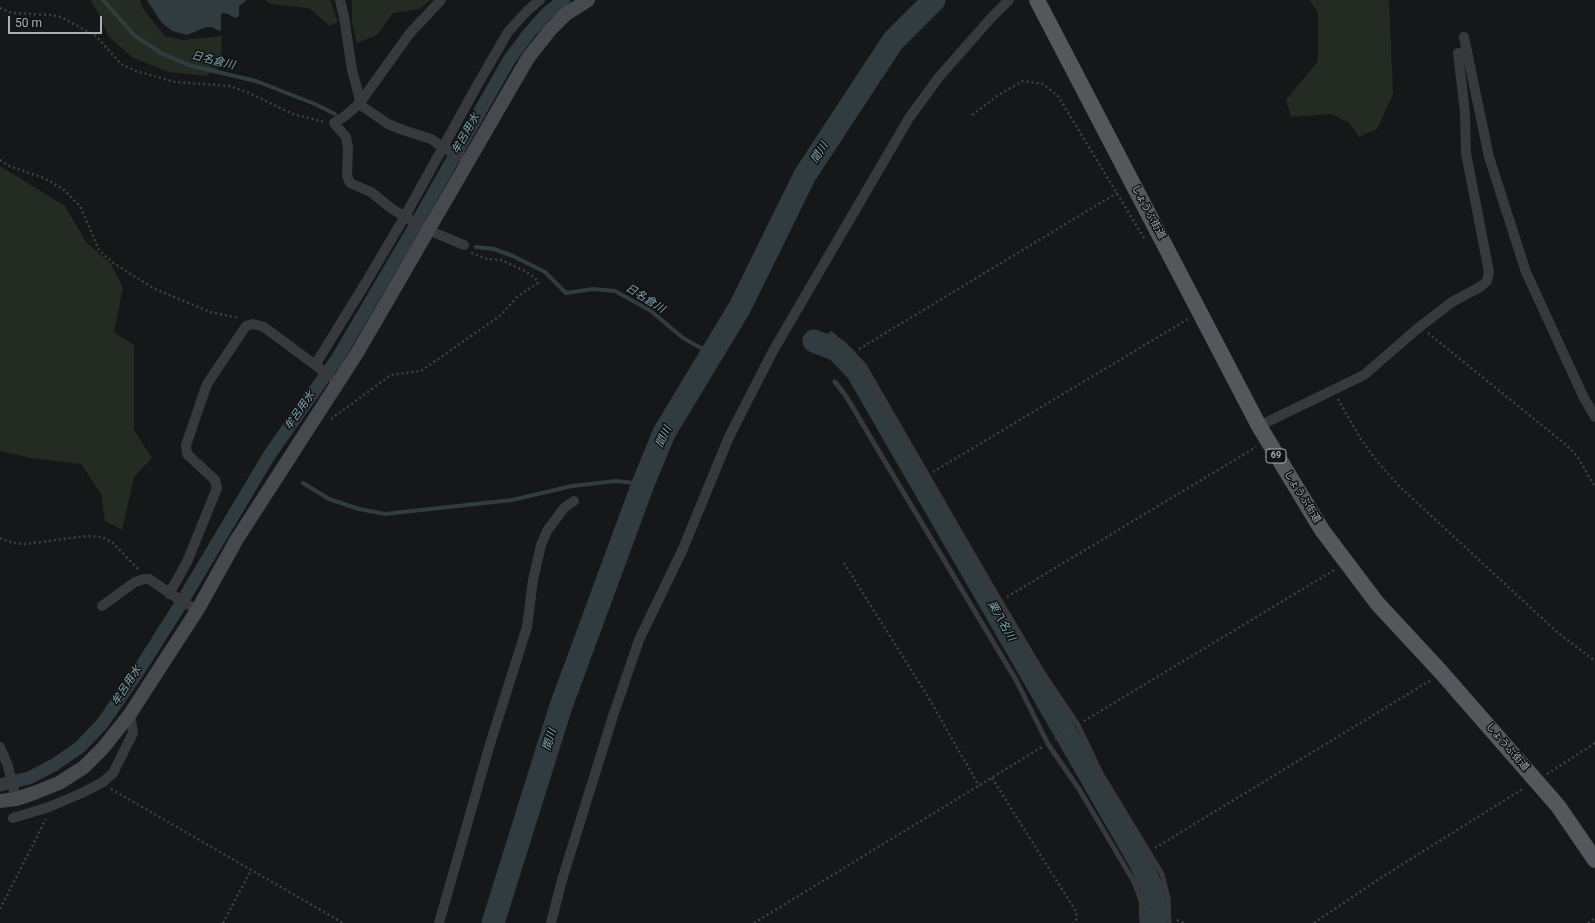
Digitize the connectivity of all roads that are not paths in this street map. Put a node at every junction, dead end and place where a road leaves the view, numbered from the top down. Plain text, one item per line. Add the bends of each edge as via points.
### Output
1 (340, 0) edge
2 (441, 0) edge
3 (540, 0) edge
4 (588, 0) edge
5 (1009, 0) edge
6 (1037, 0) edge
7 (1464, 37) dead end
8 (1466, 51) junction
9 (359, 104) junction
10 (445, 148) junction
11 (465, 158) junction
12 (406, 217) junction
13 (425, 228) junction
14 (464, 245) road end
15 (831, 334) dead end
16 (317, 367) junction
17 (335, 380) junction
18 (835, 382) dead end
19 (1595, 417) edge
20 (1259, 426) junction
21 (574, 501) dead end
22 (171, 595) junction
23 (102, 606) dead end
24 (192, 606) junction
25 (130, 714) junction
26 (0, 747) edge
27 (15, 796) junction
28 (0, 801) edge
29 (13, 818) dead end
30 (1595, 860) edge
31 (439, 923) edge
32 (551, 923) edge
33 (1142, 923) edge
34 (1169, 923) edge

1 - 9 street
2 - 9 street via 410,33
3 - 10 street via 508,32
4 - 11 street via 566,14 528,58
5 - 32 street via 939,77 909,118 772,351 729,437 682,551 639,640 562,880
6 - 20 main road, しょうぶ街道 / 69
7 - 8 street
8 - 19 street via 1489,157 1526,272
8 - 20 street via 1458,53 1466,153 1489,272 1486,281 1452,302 1364,375
9 - 10 street via 388,124 431,139
9 - 12 street via 334,123 346,137 346,176 350,183 371,192
10 - 11 street
10 - 12 street
11 - 13 street
12 - 13 street
12 - 16 street
13 - 14 street
13 - 17 street via 357,353
15 - 34 lane via 853,353 1162,874 1168,898
16 - 17 street
16 - 22 street via 264,327 254,324 246,326 207,384 186,445 187,454 215,480 217,488
17 - 24 street via 315,418
18 - 33 lane via 866,429 1134,882 1141,900
20 - 30 main road, しょうぶ街道 / 69 via 1322,530 1346,563 1377,603 1558,806
21 - 31 street via 564,508 547,530 541,545 527,627 490,744
22 - 23 street via 149,579 144,579 135,582
22 - 24 street
24 - 25 street
25 - 27 street via 84,767 60,782 34,793
25 - 29 street via 133,733 112,773 103,782 49,807
26 - 27 street
27 - 28 street

